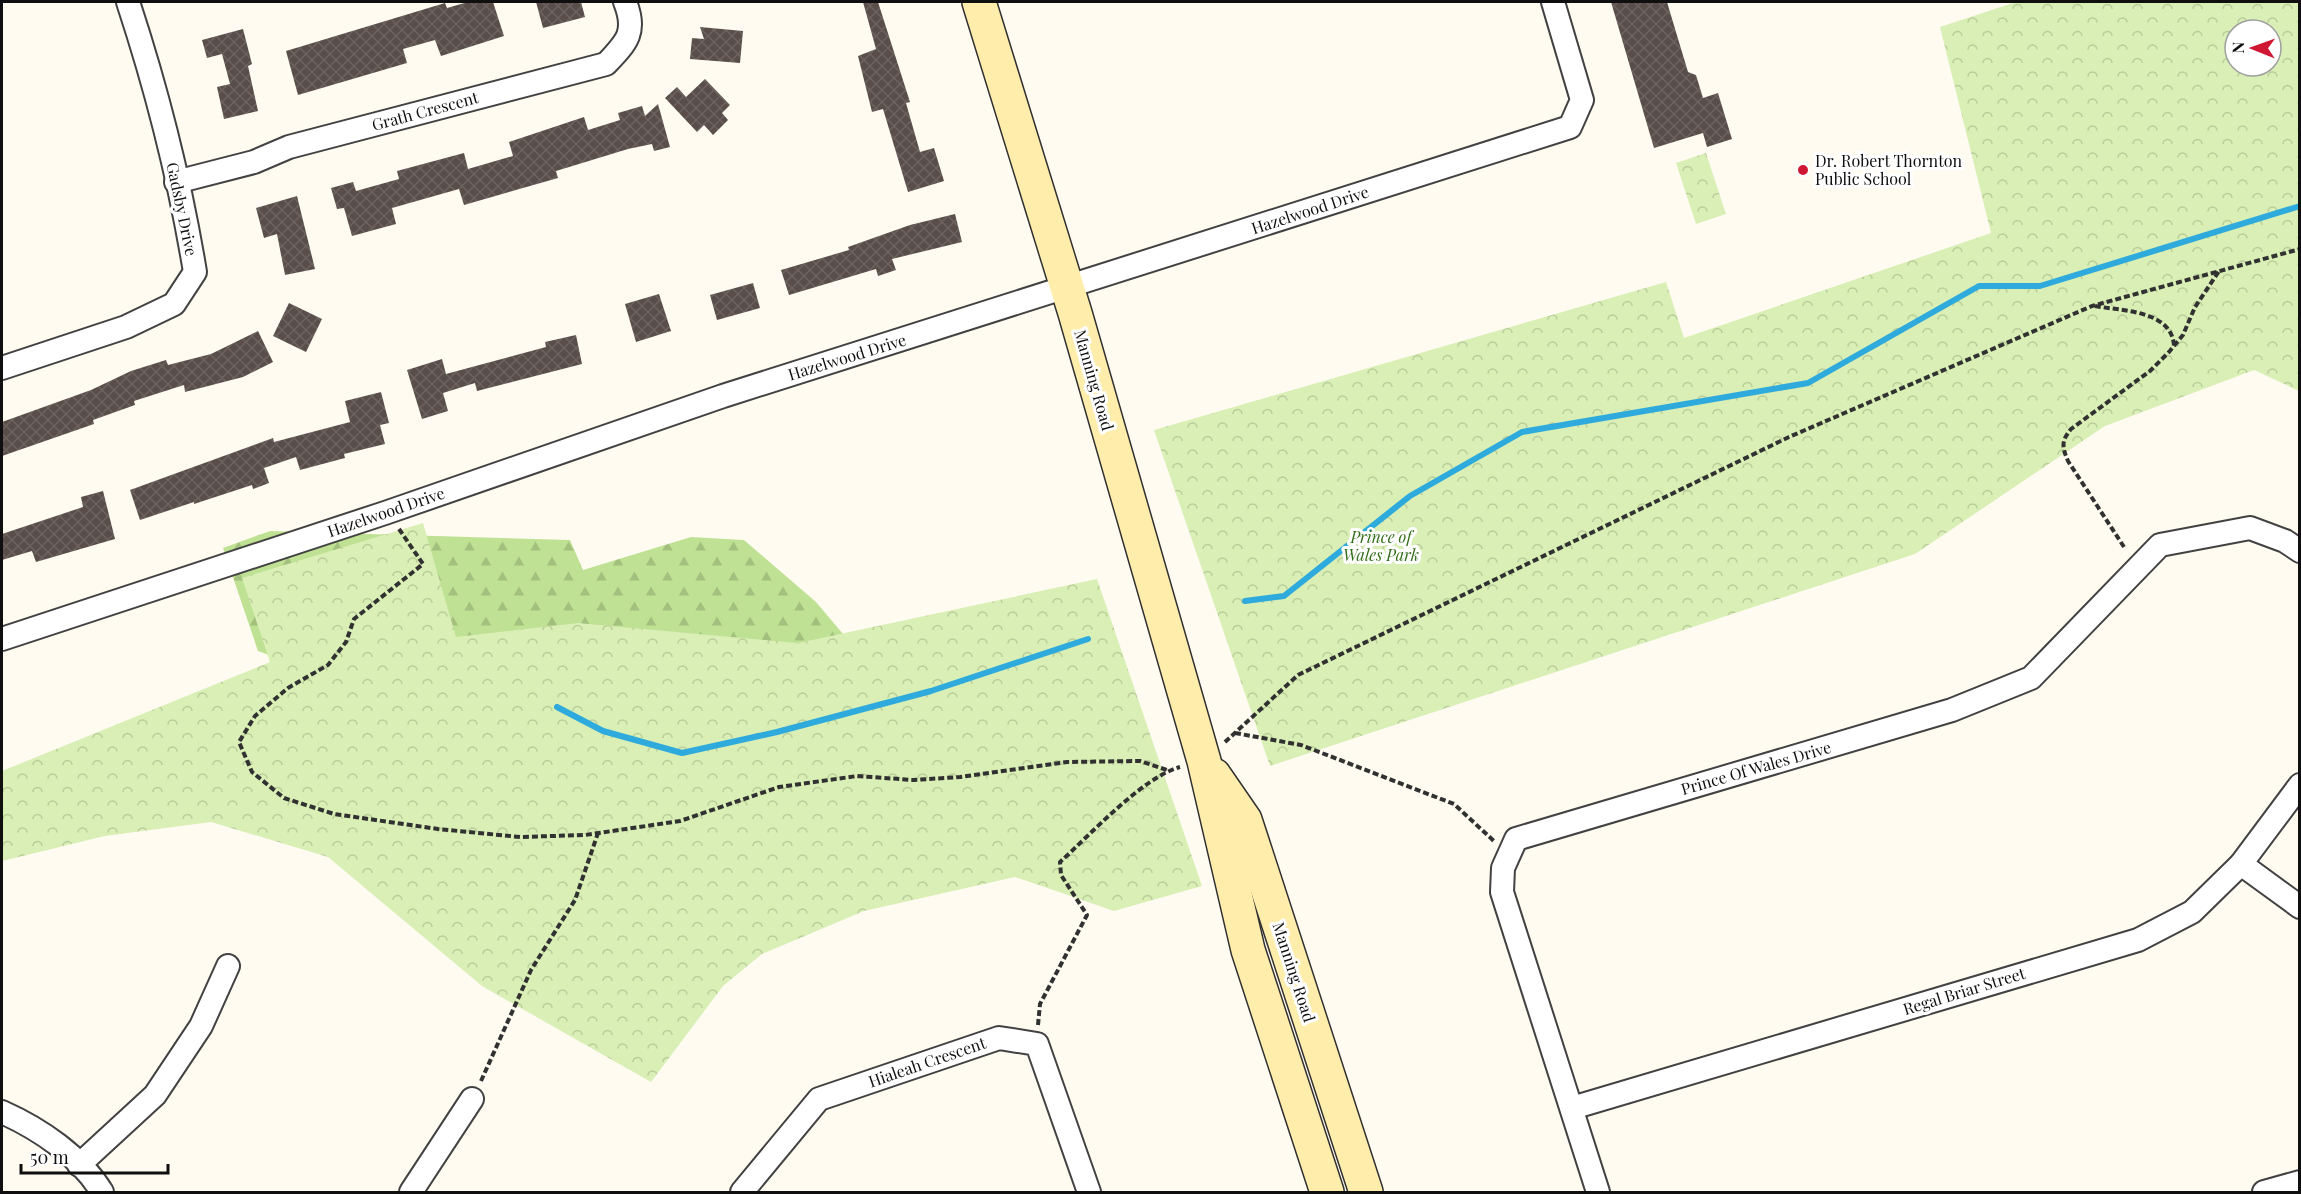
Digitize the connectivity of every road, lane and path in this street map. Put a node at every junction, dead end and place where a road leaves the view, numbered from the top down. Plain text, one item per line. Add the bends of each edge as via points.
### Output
1 (128, 2) edge
2 (625, 2) edge
3 (979, 2) edge
4 (1553, 2) edge
5 (176, 182) junction
6 (2300, 249) edge
7 (2218, 271) junction
8 (1067, 288) junction
9 (2092, 306) junction
10 (2174, 346) junction
11 (2, 368) edge
12 (385, 513) junction
13 (2124, 547) dead end
14 (2300, 551) edge
15 (2, 639) edge
16 (1235, 733) junction
17 (1204, 761) junction
18 (1168, 770) junction
19 (2300, 785) edge
20 (598, 833) junction
21 (1509, 855) junction
22 (2241, 864) junction
23 (2300, 907) edge
24 (228, 966) dead end
25 (1036, 1044) junction
26 (472, 1100) joint
27 (1572, 1108) junction
28 (2, 1112) edge
29 (79, 1165) junction
30 (2300, 1182) edge
31 (102, 1192) edge
32 (411, 1192) edge
33 (742, 1192) edge
34 (1089, 1192) edge
35 (1327, 1192) edge
36 (1366, 1192) edge
37 (1598, 1192) edge
38 (2264, 1192) edge

1 - 5 street, Gadsby Drive via 145,54
2 - 5 street, Grath Crescent via 632,19 625,44 606,64 289,147 254,162
3 - 8 main road, Manning Road
4 - 8 street, Hazelwood Drive via 1582,100 1570,127
5 - 11 street, Gadsby Drive via 195,272 174,304 126,327
6 - 7 path
7 - 9 path
7 - 10 path
8 - 12 street, Hazelwood Drive via 723,396
8 - 17 main road, Manning Road
9 - 10 path via 2150,316 2167,324
9 - 16 path via 1789,437 1298,675
10 - 13 path via 2150,371 2063,438 2068,461
12 - 15 street, Hazelwood Drive
12 - 20 path via 423,564 354,619 346,642 328,665 288,688 255,716 239,742 252,772 284,798 334,814 520,837
14 - 21 street, Prince Of Wales Drive via 2250,528 2160,545 2031,678 1952,710 1516,839
16 - 17 path
16 - 21 path via 1301,745 1454,804
17 - 18 path
17 - 35 main road, Manning Road via 1248,950
17 - 36 main road, Manning Road via 1245,820
18 - 20 path via 1140,761 1067,762 960,777 913,780 857,776 779,787 680,821
18 - 25 path via 1121,806 1060,862 1060,875 1087,915 1040,1004
19 - 22 street, Regal Briar Street
20 - 26 path via 575,900 531,970
21 - 27 street via 1503,868 1502,892
22 - 23 street
22 - 27 street, Regal Briar Street via 2192,912 2138,940
24 - 29 street via 201,1026 155,1095
25 - 33 street, Hialeah Crescent via 999,1038 819,1099
25 - 34 street
26 - 32 street
27 - 37 street
28 - 29 street via 33,1126
29 - 31 street via 91,1174
30 - 38 street

